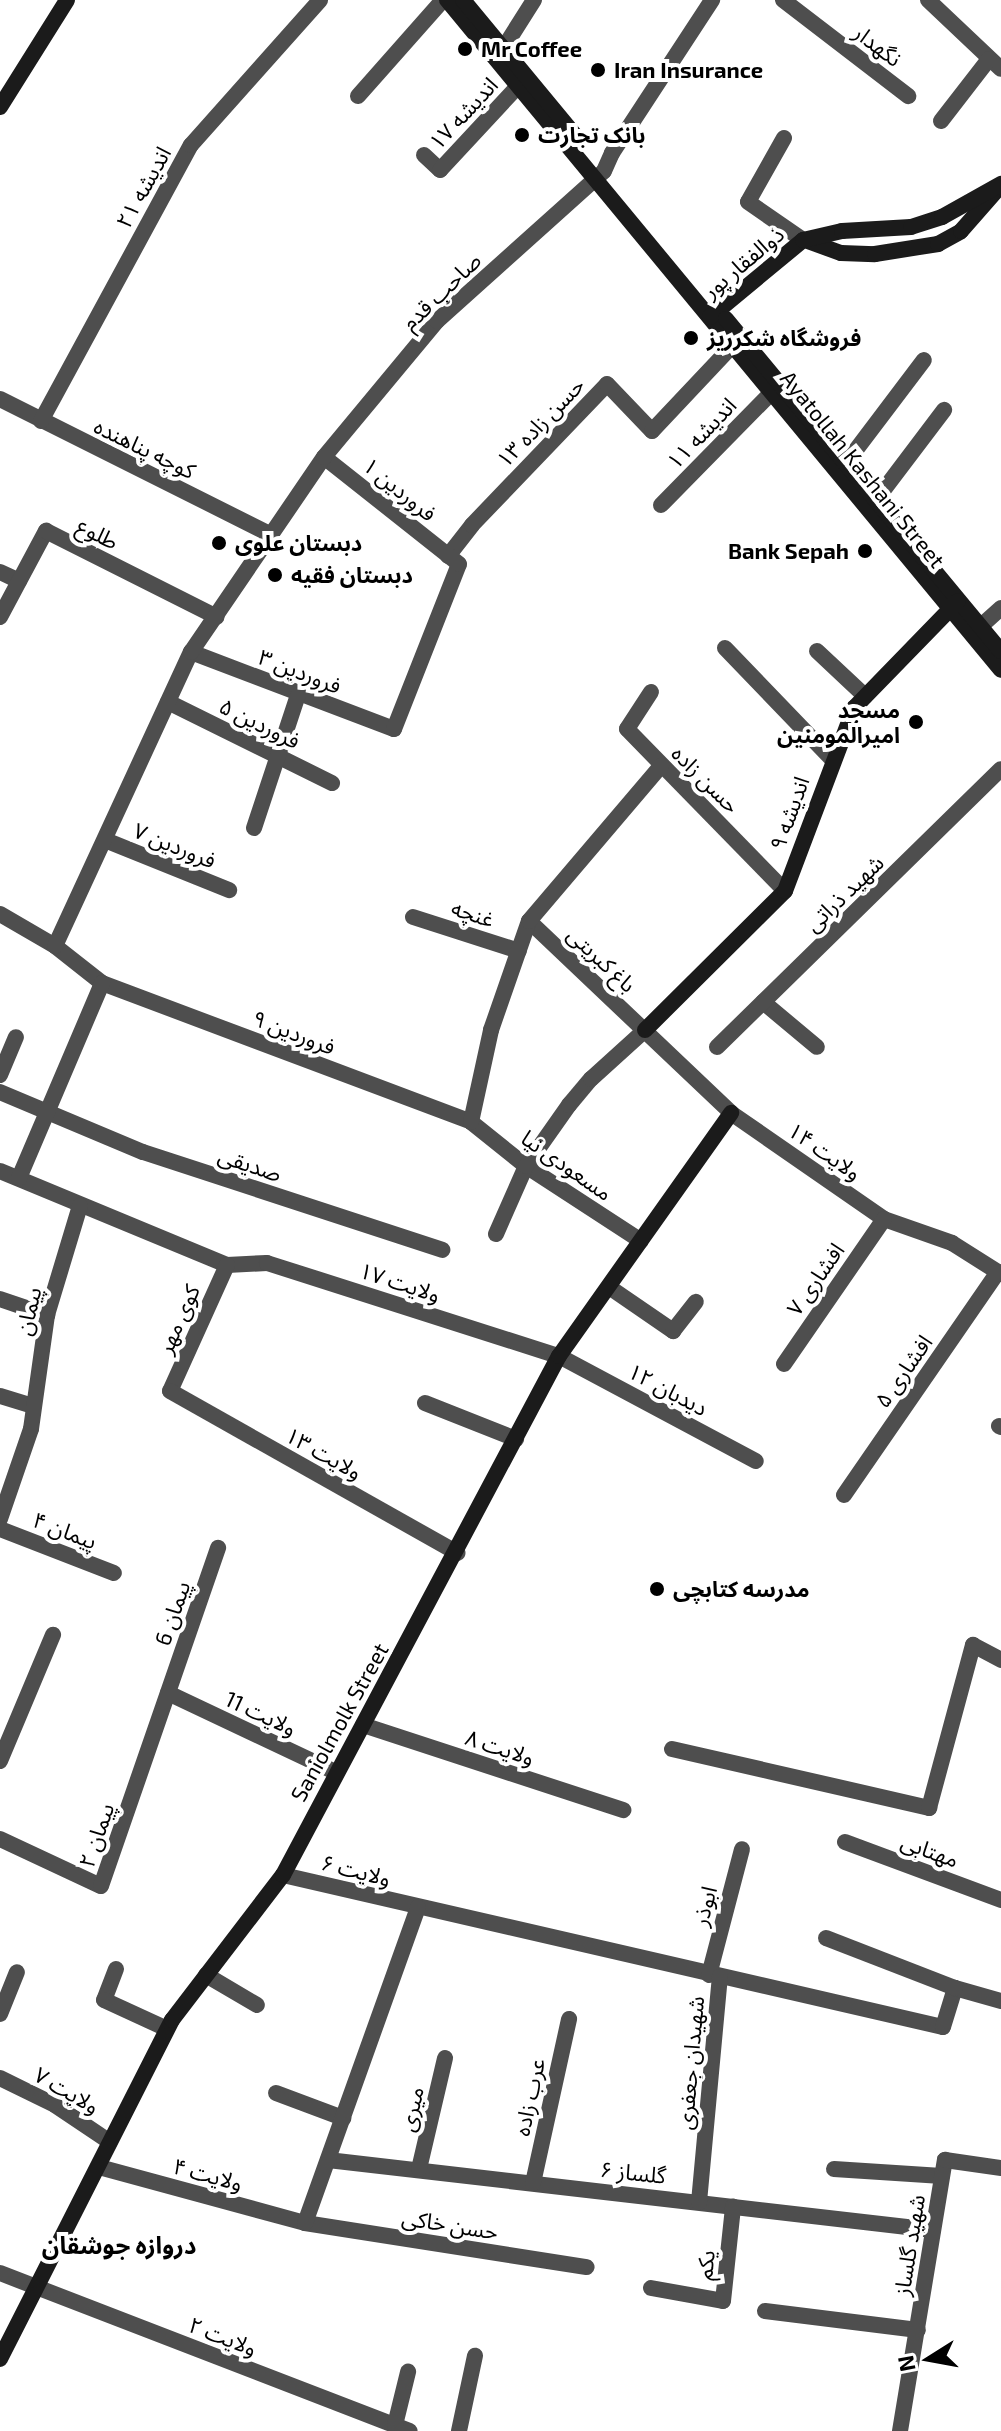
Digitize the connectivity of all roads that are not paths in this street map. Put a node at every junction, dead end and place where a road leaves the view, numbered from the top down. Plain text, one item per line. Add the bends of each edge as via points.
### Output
1 (67, 0) edge
2 (320, 0) edge
3 (445, 0) edge
4 (463, 0) edge
5 (534, 0) edge
6 (712, 0) edge
7 (783, 0) edge
8 (928, 0) edge
9 (503, 49) junction
10 (995, 64) edge
11 (518, 86) junction
12 (358, 96) dead end
13 (908, 96) dead end
14 (0, 107) edge
15 (941, 121) dead end
16 (784, 138) dead end
17 (424, 155) dead end
18 (600, 174) junction
19 (1001, 185) edge
20 (803, 240) junction
21 (715, 314) junction
22 (733, 345) junction
23 (924, 360) dead end
24 (772, 392) junction
25 (0, 399) edge
26 (944, 410) dead end
27 (41, 421) junction
28 (324, 457) junction
29 (846, 463) junction
30 (876, 500) junction
31 (661, 505) dead end
32 (271, 535) junction
33 (448, 556) junction
34 (0, 572) edge
35 (19, 581) junction
36 (954, 604) junction
37 (1001, 608) edge
38 (0, 617) edge
39 (217, 617) junction
40 (981, 626) junction
41 (725, 648) dead end
42 (817, 651) dead end
43 (1001, 651) edge
44 (191, 652) junction
45 (1001, 670) edge
46 (651, 692) dead end
47 (298, 695) junction
48 (865, 696) junction
49 (168, 702) junction
50 (276, 755) junction
51 (832, 759) junction
52 (661, 766) junction
53 (1001, 769) edge
54 (332, 783) dead end
55 (254, 828) dead end
56 (105, 840) junction
57 (229, 890) dead end
58 (785, 891) junction
59 (0, 914) edge
60 (413, 917) dead end
61 (529, 921) junction
62 (55, 946) junction
63 (519, 951) junction
64 (102, 983) junction
65 (763, 1002) junction
66 (645, 1030) junction
67 (16, 1037) dead end
68 (717, 1047) dead end
69 (817, 1047) dead end
70 (0, 1075) edge
71 (0, 1092) edge
72 (48, 1111) junction
73 (731, 1113) junction
74 (471, 1122) junction
75 (526, 1166) junction
76 (0, 1171) edge
77 (19, 1178) junction
78 (80, 1206) junction
79 (884, 1219) junction
80 (496, 1234) dead end
81 (641, 1241) junction
82 (442, 1250) dead end
83 (227, 1265) junction
84 (1000, 1273) edge
85 (609, 1287) junction
86 (0, 1299) edge
87 (696, 1302) dead end
88 (47, 1315) junction
89 (559, 1356) junction
90 (784, 1364) dead end
91 (170, 1391) joint
92 (0, 1396) edge
93 (425, 1403) dead end
94 (33, 1406) junction
95 (516, 1439) junction
96 (756, 1461) dead end
97 (844, 1495) dead end
98 (0, 1519) edge
99 (0, 1529) edge
100 (218, 1548) dead end
101 (457, 1553) junction
102 (114, 1573) dead end
103 (53, 1635) dead end
104 (1001, 1660) edge
105 (168, 1693) junction
106 (363, 1725) junction
107 (672, 1749) dead end
108 (0, 1761) edge
109 (335, 1772) junction
110 (623, 1810) dead end
111 (0, 1839) edge
112 (845, 1842) dead end
113 (742, 1849) dead end
114 (283, 1875) junction
115 (1001, 1900) edge
116 (418, 1908) junction
117 (826, 1938) dead end
118 (116, 1969) dead end
119 (17, 1972) dead end
120 (206, 1975) junction
121 (714, 1976) junction
122 (955, 1988) junction
123 (1001, 2001) edge
124 (257, 2005) dead end
125 (0, 2014) edge
126 (569, 2019) dead end
127 (167, 2029) junction
128 (445, 2058) dead end
129 (0, 2078) edge
130 (276, 2093) dead end
131 (343, 2118) junction
132 (110, 2142) junction
133 (328, 2160) junction
134 (99, 2167) junction
135 (944, 2168) junction
136 (1001, 2168) edge
137 (419, 2169) junction
138 (834, 2169) dead end
139 (533, 2183) junction
140 (699, 2202) junction
141 (733, 2207) junction
142 (305, 2223) junction
143 (933, 2230) junction
144 (587, 2267) dead end
145 (0, 2273) edge
146 (651, 2288) dead end
147 (36, 2289) junction
148 (765, 2311) dead end
149 (918, 2330) junction
150 (475, 2356) dead end
151 (0, 2359) edge
152 (408, 2372) dead end
153 (402, 2428) edge
154 (459, 2431) edge
155 (900, 2431) edge

1 - 14 street
2 - 27 street, اندیشه ۲۱ via 191,145
3 - 11 street, Ayatollah Kashani Street
3 - 12 street
4 - 9 street, Ayatollah Kashani Street
5 - 9 street
6 - 18 street, صاحب قدم
7 - 13 street, نگهدار
8 - 10 street
9 - 18 street, Ayatollah Kashani Street
10 - 15 street
11 - 17 street, اندیشه ۱۷ via 440,170
11 - 18 street, Ayatollah Kashani Street
16 - 20 street via 748,202
18 - 21 street, Ayatollah Kashani Street
18 - 28 street, صاحب قدم via 437,321
19 - 20 street, ذوالفقار پور via 942,217 911,227 842,231
19 - 20 street, ذوالفقار پور via 961,231 938,244 875,254 841,253
20 - 21 street, ذوالفقار پور
21 - 22 street, Ayatollah Kashani Street
21 - 29 street, Ayatollah Kashani Street
22 - 24 street, Ayatollah Kashani Street
22 - 33 street, حسن زاده ۱۳ via 652,431 607,384
23 - 29 street
24 - 31 street, اندیشه ۱۱
24 - 36 street, Ayatollah Kashani Street
25 - 27 street, کوچه پناهنده
26 - 30 street
27 - 32 street, کوچه پناهنده
28 - 32 street, صاحب قدم
28 - 33 street, فروردین ۱
29 - 30 street, Ayatollah Kashani Street
30 - 36 street, Ayatollah Kashani Street
32 - 39 street, صاحب قدم
33 - 47 street, فروردین ۳ via 459,564 394,729
34 - 35 street
35 - 38 street, طلوع
35 - 39 street, طلوع via 46,531
36 - 40 street, Ayatollah Kashani Street
36 - 45 street, Ayatollah Kashani Street
36 - 48 street, اندیشه ۹
37 - 40 street
39 - 44 street, صاحب قدم
40 - 43 street, Ayatollah Kashani Street
41 - 51 street
42 - 48 street
44 - 47 street, فروردین ۳
44 - 49 street, صاحب قدم
46 - 52 street, حسن زاده via 627,729
47 - 50 street
48 - 51 street, اندیشه ۹ via 854,708
49 - 50 street, فروردین ۵
49 - 56 street, صاحب قدم
50 - 54 street, فروردین ۵
50 - 55 street
51 - 58 street, اندیشه ۹
52 - 58 street, حسن زاده
52 - 61 street
53 - 65 street, شهید ذراتی
56 - 57 street, فروردین ۷
56 - 62 street, صاحب قدم
58 - 66 street, اندیشه ۹
59 - 62 street, فروردین ۹
60 - 63 street, غنچه
61 - 63 street
61 - 66 street, باغ کبریتی
62 - 64 street, فروردین ۹
63 - 74 street via 491,1030
64 - 72 street
64 - 74 street, فروردین ۹
65 - 68 street, شهید ذراتی
65 - 69 street
66 - 73 street, ولایت ۱۴
66 - 75 street via 591,1079
67 - 70 street
71 - 72 street
72 - 77 street
72 - 82 street, صدیقی via 143,1152
73 - 79 street, ولایت ۱۴
73 - 81 street, Saniolmolk Street
74 - 75 street, مسعودی نیا
75 - 80 street
75 - 81 street, مسعودی نیا
76 - 77 street
77 - 78 street
78 - 83 street
78 - 88 street, پیمان
79 - 84 street, ولایت ۱۴ via 952,1243
79 - 90 street, افشاری ۷
81 - 85 street, Saniolmolk Street
83 - 89 street, ولایت ۱۷ via 267,1263
83 - 91 street, کوی مهر
84 - 97 street, افشاری ۵
85 - 87 street via 673,1331
85 - 89 street, Saniolmolk Street
86 - 88 street
88 - 94 street, پیمان
89 - 95 street, Saniolmolk Street
89 - 96 street, دیدبان ۱۲
91 - 101 street, ولایت ۱۳
92 - 94 street
93 - 95 street
94 - 98 street, پیمان via 31,1429
95 - 101 street, Saniolmolk Street
99 - 102 street, پیمان ۴
100 - 105 street, پیمان 6
101 - 106 street, Saniolmolk Street
103 - 108 street
104 - 107 street via 973,1645 929,1808
105 - 109 street, ولایت 11
105 - 111 street, پیمان ۲ via 101,1886
106 - 109 street, Saniolmolk Street
106 - 110 street, ولایت ۸
109 - 114 street, Saniolmolk Street
112 - 115 street, مهتابی
113 - 121 street, ابوذر
114 - 116 street, ولایت ۶
114 - 120 street, Saniolmolk Street
116 - 121 street, ولایت ۶
116 - 131 street
117 - 122 street
118 - 127 street via 104,2000
119 - 125 street
120 - 124 street
120 - 127 street, Saniolmolk Street
121 - 122 street, ولایت ۶ via 943,2027
121 - 140 street, شهیدان جعفری
122 - 123 street
126 - 139 street, عرب زاده
127 - 132 street, Saniolmolk Street
128 - 137 street, میری
129 - 132 street, ولایت ۷ via 55,2105
130 - 131 street
131 - 133 street
132 - 134 street, Saniolmolk Street
133 - 137 street, گلساز ۶
133 - 142 street
134 - 142 street, ولایت ۴
134 - 147 street, Saniolmolk Street
135 - 136 street
135 - 138 street
135 - 143 street, شهید گلساز
137 - 139 street, گلساز ۶
139 - 140 street, گلساز ۶
140 - 141 street, گلساز ۶
141 - 143 street, گلساز ۶
141 - 146 street, یکم via 723,2301
142 - 144 street, حسن خاکی
143 - 149 street, شهید گلساز
145 - 147 street, ولایت ۲
147 - 151 street, Saniolmolk Street
147 - 153 street, ولایت ۲
148 - 149 street
149 - 155 street, شهید گلساز
150 - 154 street
152 - 153 street

